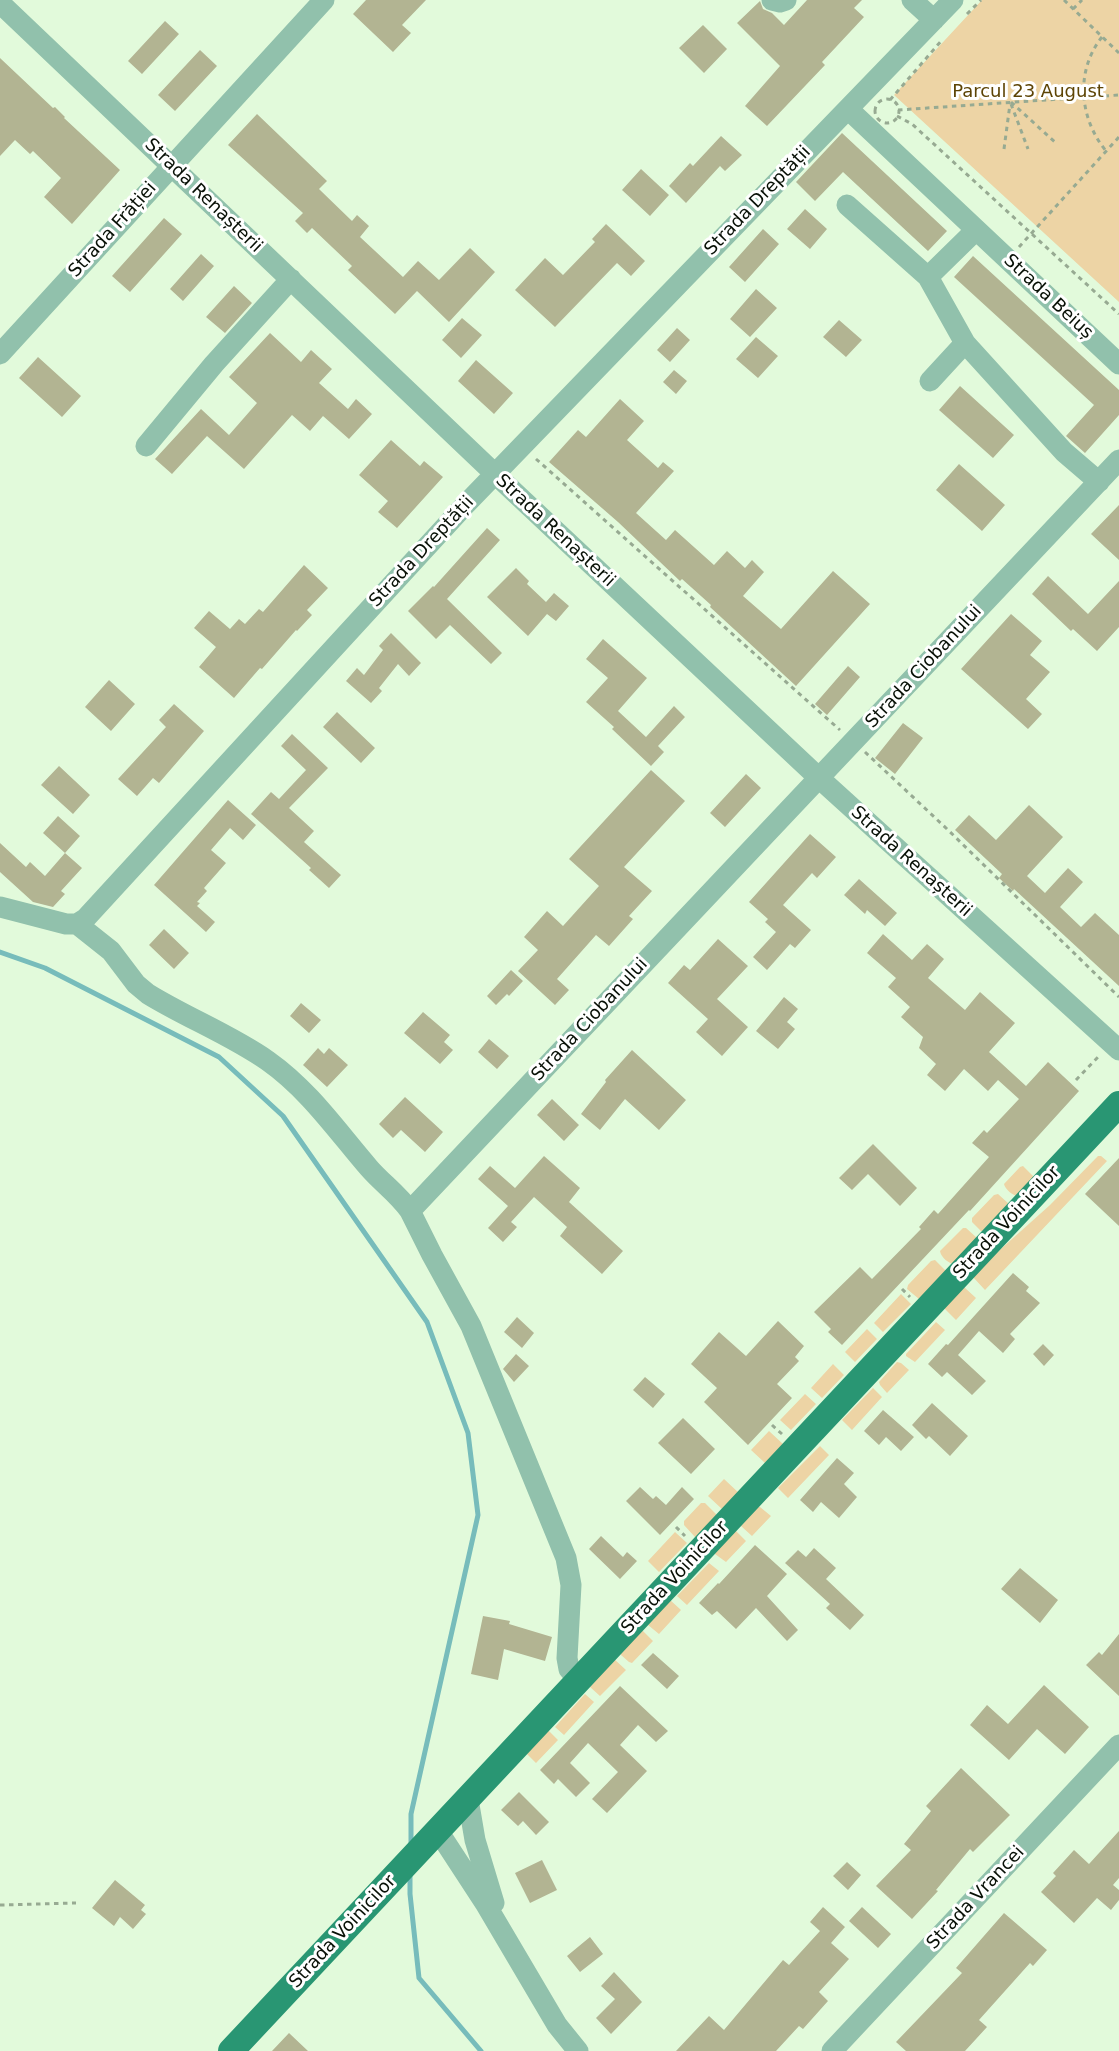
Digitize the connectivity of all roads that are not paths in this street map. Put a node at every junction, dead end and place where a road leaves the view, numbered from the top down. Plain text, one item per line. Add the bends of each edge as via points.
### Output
1 (324, 0) edge
2 (772, 0) edge
3 (786, 0) edge
4 (912, 0) edge
5 (0, 3) edge
6 (959, 9) edge
7 (941, 27) junction
8 (848, 109) junction
9 (172, 165) junction
10 (848, 205) dead end
11 (976, 230) junction
12 (928, 277) junction
13 (291, 279) junction
14 (965, 343) junction
15 (0, 354) edge
16 (1119, 364) edge
17 (930, 381) dead end
18 (146, 446) dead end
19 (495, 474) junction
20 (1111, 474) edge
21 (819, 778) junction
22 (0, 907) edge
23 (77, 924) junction
24 (1119, 1050) edge
25 (1116, 1109) edge
26 (410, 1211) junction
27 (579, 1681) junction
28 (1119, 1744) edge
29 (468, 1799) junction
30 (435, 1834) junction
31 (506, 1937) junction
32 (231, 2051) edge
33 (578, 2051) edge
34 (832, 2051) edge

1 - 9 street, Strada Frăției
2 - 3 street
4 - 7 street
5 - 9 street, Strada Renașterii
6 - 7 street, Strada Dreptății
7 - 8 street, Strada Dreptății
8 - 11 street, Strada Beiuș
8 - 19 street, Strada Dreptății
9 - 13 street, Strada Renașterii
9 - 15 street, Strada Frăției
10 - 12 street
11 - 12 street
11 - 16 street, Strada Beiuș
12 - 14 street
13 - 18 street
13 - 19 street, Strada Renașterii
14 - 17 street
14 - 20 street via 1064,452
19 - 21 street, Strada Renașterii
19 - 23 street, Strada Dreptății
20 - 21 street, Strada Ciobanului
21 - 24 street, Strada Renașterii
21 - 26 street, Strada Ciobanului
22 - 23 street
23 - 26 street via 111,951 148,994 267,1060 288,1077
25 - 27 main road, Strada Voinicilor
26 - 27 street via 471,1326 566,1558 571,1585 567,1658 569,1670
27 - 29 main road, Strada Voinicilor
28 - 34 street, Strada Vrancei
29 - 30 main road, Strada Voinicilor
29 - 31 street via 475,1840
30 - 31 street
30 - 32 main road, Strada Voinicilor
31 - 33 street via 557,2025

